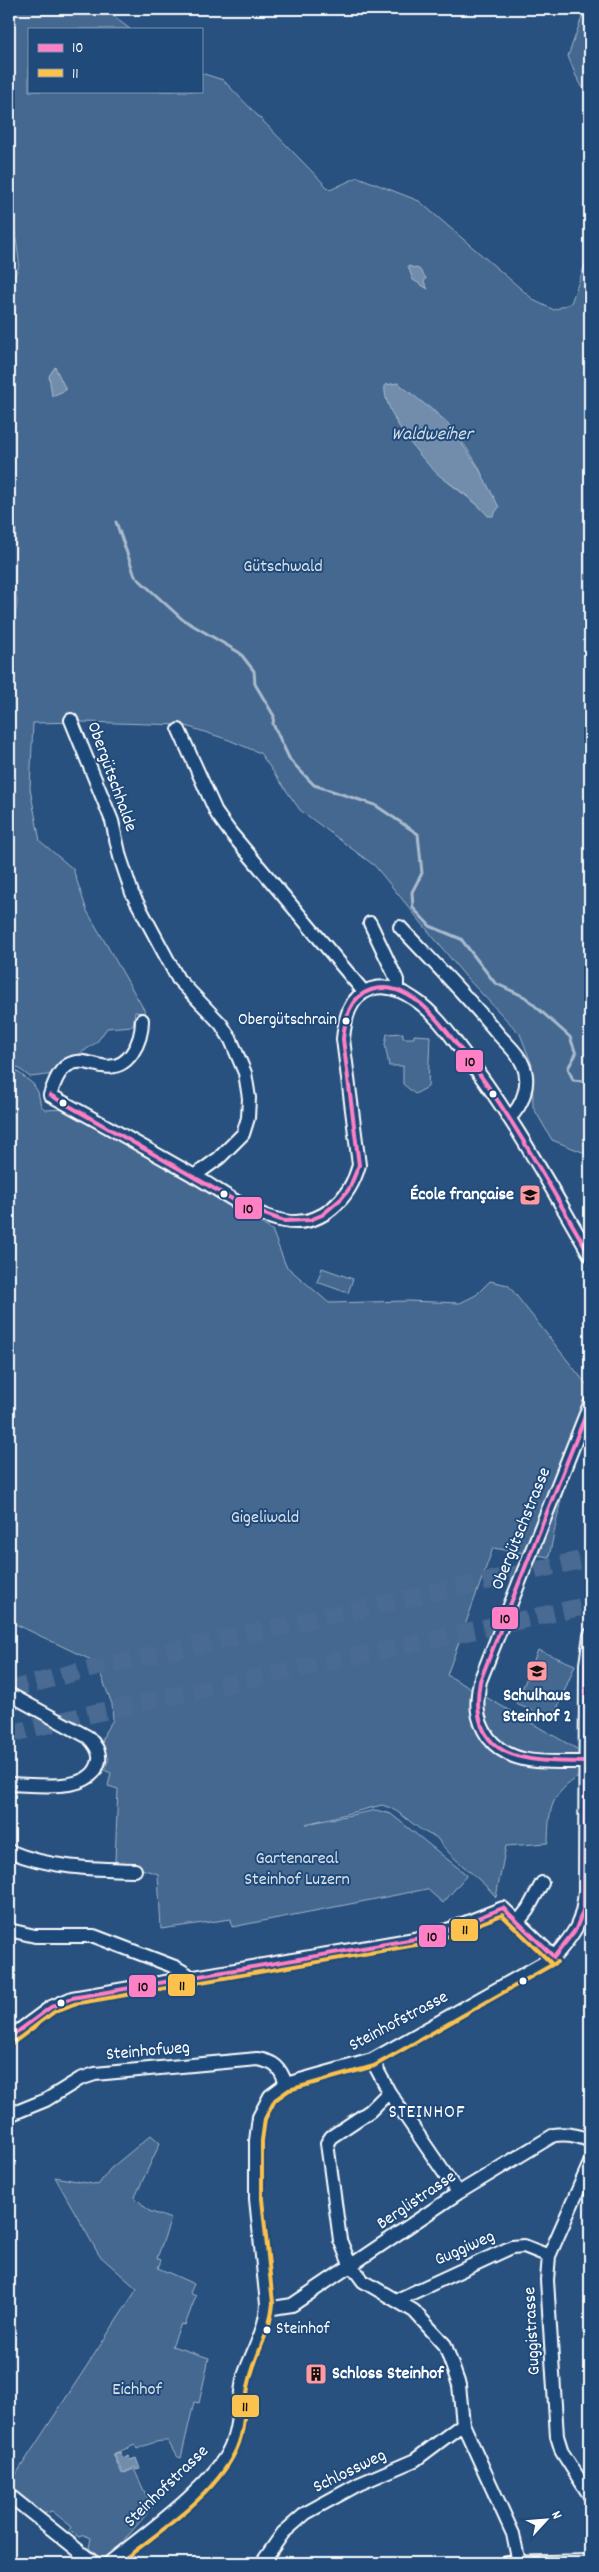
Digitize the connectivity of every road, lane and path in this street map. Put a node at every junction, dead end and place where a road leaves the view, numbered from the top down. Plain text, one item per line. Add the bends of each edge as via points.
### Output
1 (71, 720) dead end
2 (179, 730) dead end
3 (370, 923) dead end
4 (400, 928) dead end
5 (397, 990) junction
6 (364, 992) junction
7 (142, 1020) dead end
8 (509, 1118) junction
9 (194, 1176) junction
10 (590, 1255) edge
11 (590, 1404) edge
12 (590, 1634) edge
13 (588, 1663) edge
14 (9, 1694) edge
15 (585, 1762) junction
16 (9, 1784) edge
17 (9, 1851) edge
18 (136, 1870) dead end
19 (542, 1883) dead end
20 (518, 1922) junction
21 (9, 1930) edge
22 (554, 1957) junction
23 (190, 1979) junction
24 (9, 2038) edge
25 (372, 2060) junction
26 (286, 2084) junction
27 (389, 2092) junction
28 (9, 2115) edge
29 (590, 2141) edge
30 (590, 2163) edge
31 (458, 2193) junction
32 (549, 2256) junction
33 (352, 2266) junction
34 (397, 2300) junction
35 (267, 2309) junction
36 (463, 2424) junction
37 (9, 2495) edge
38 (590, 2496) edge
39 (590, 2561) edge
40 (94, 2563) edge
41 (109, 2563) edge
42 (262, 2563) edge
43 (507, 2563) edge
44 (519, 2563) edge

1 - 9 street, Obergütschhalde via 112,821 132,893 178,979 220,1024 231,1040 245,1073 249,1098 243,1134 219,1158
2 - 6 street via 221,820
3 - 5 street via 397,980
4 - 8 street via 479,1010 523,1065 526,1078 524,1095 517,1111
5 - 6 street via 380,987
5 - 8 street via 422,1004 452,1038
6 - 9 street via 351,1004 343,1039 359,1166 355,1181 341,1202 317,1217 285,1221 236,1201
7 - 9 street via 139,1038 126,1061 108,1067 83,1061 68,1065 59,1074 50,1095
8 - 10 street
11 - 15 street, Obergütschstrasse via 480,1681 476,1699 482,1728 494,1745 508,1755 531,1761
12 - 13 street, Steinhofstrasse
13 - 15 street, Steinhofstrasse
14 - 16 street via 88,1737 94,1742 100,1757 92,1775 71,1784
15 - 22 street, Steinhofstrasse via 584,1908 581,1922
17 - 18 street via 32,1861 84,1869
19 - 20 street
20 - 22 street
20 - 23 street via 503,1908 432,1936
21 - 23 street via 35,1936 94,1936 175,1967
22 - 25 street, Steinhofstrasse
23 - 24 street via 66,2000
25 - 26 street, Steinhofstrasse
25 - 27 street
26 - 28 street, Steinhofweg via 281,2068 272,2061 257,2059 95,2074
26 - 35 street, Steinhofstrasse via 267,2100 257,2128 256,2199
27 - 31 street
27 - 33 street via 370,2111 327,2143 340,2240
29 - 31 street, Berglistrasse via 566,2133 554,2135
30 - 32 street, Guggistrasse
31 - 33 street, Berglistrasse
32 - 34 street, Guggiweg via 524,2246 512,2247
32 - 38 street, Guggistrasse via 547,2280 557,2436 562,2452
33 - 34 street via 363,2281
33 - 35 street, Berglistrasse via 292,2305
34 - 36 street via 414,2311 445,2345 459,2385
35 - 41 street, Steinhofstrasse via 243,2382 230,2448 215,2470 158,2524
36 - 42 street, Schlossweg via 415,2460 359,2484 306,2513 283,2533
36 - 44 street via 510,2527
37 - 40 street
39 - 44 street
43 - 44 street

